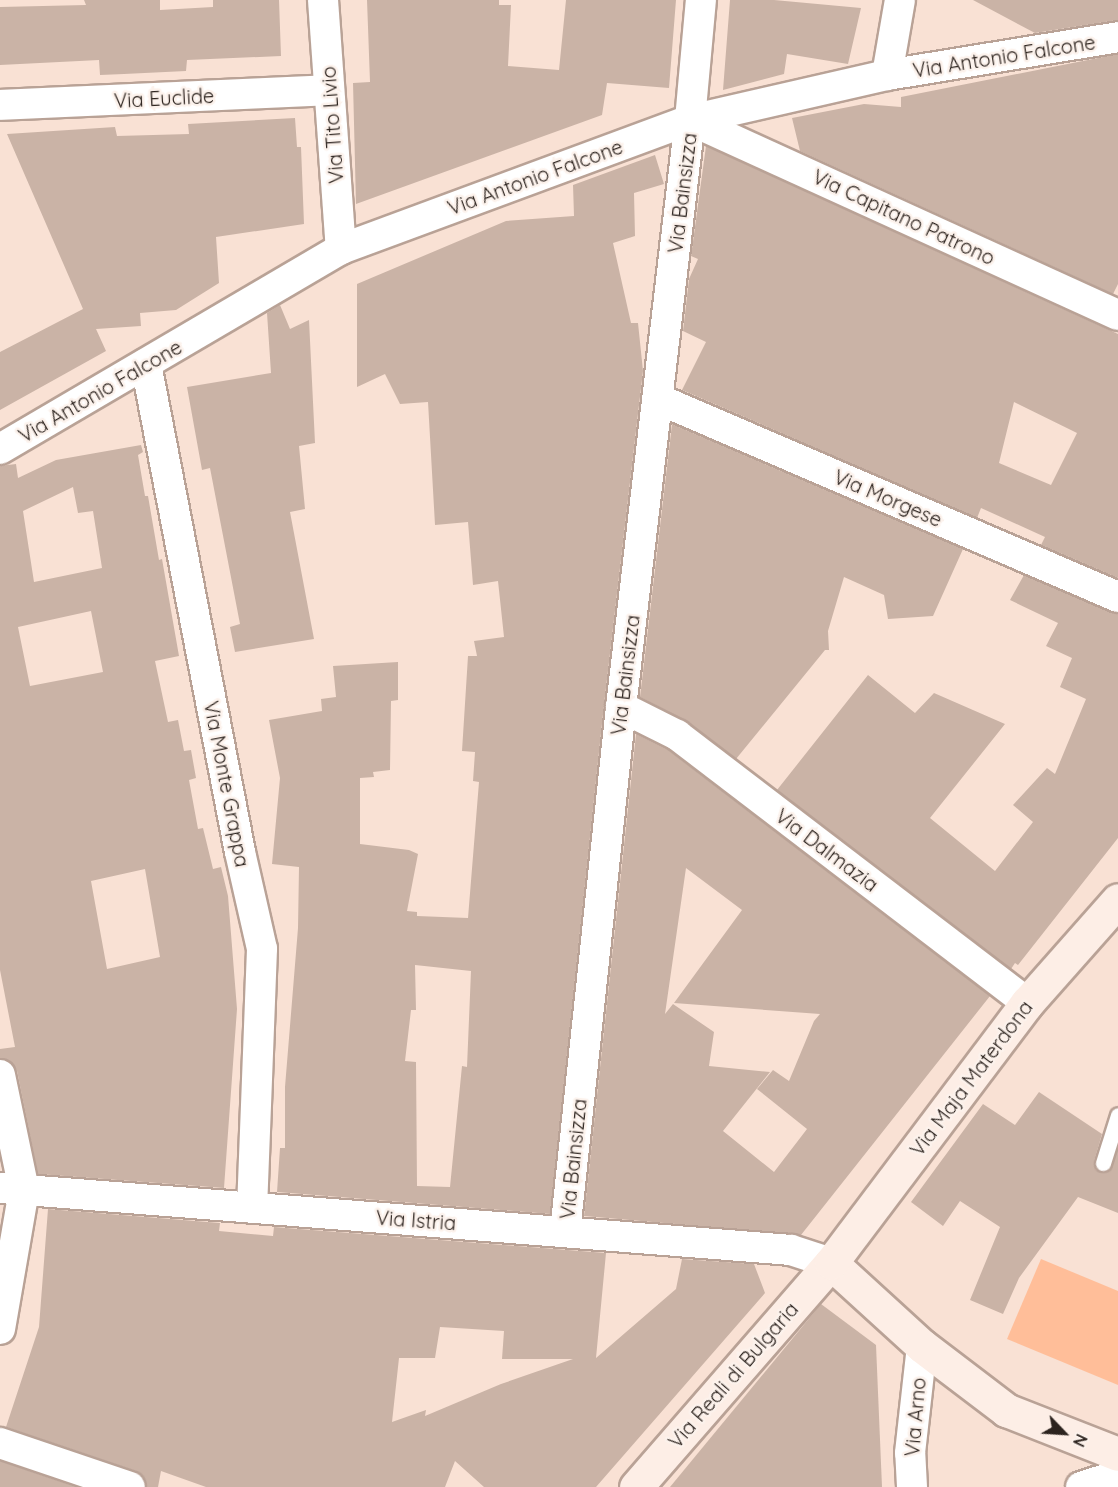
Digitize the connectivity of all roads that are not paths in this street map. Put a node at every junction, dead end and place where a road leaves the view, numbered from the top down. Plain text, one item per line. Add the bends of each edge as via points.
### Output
1 (323, 0) edge
2 (701, 0) edge
3 (900, 0) edge
4 (1118, 38) edge
5 (887, 75) junction
6 (328, 90) junction
7 (0, 105) edge
8 (690, 120) junction
9 (341, 249) junction
10 (1118, 315) edge
11 (146, 364) junction
12 (658, 399) junction
13 (0, 449) edge
14 (1118, 597) edge
15 (621, 707) junction
16 (1118, 900) edge
17 (1028, 1003) junction
18 (0, 1075) edge
19 (1118, 1115) edge
20 (1103, 1163) dead end
21 (12, 1189) edge
22 (252, 1208) junction
23 (565, 1232) junction
24 (831, 1263) junction
25 (0, 1329) edge
26 (922, 1346) junction
27 (0, 1443) edge
28 (1118, 1454) edge
29 (1118, 1475) edge
30 (130, 1487) edge
31 (636, 1487) edge
32 (912, 1487) edge
33 (1081, 1487) edge

1 - 6 street, Via Tito Livio
2 - 8 street, Via Bainsizza
3 - 5 street
4 - 5 street, Via Antonio Falcone
5 - 8 street, Via Antonio Falcone
6 - 7 street, Via Euclide
6 - 9 street, Via Tito Livio
8 - 9 street, Via Antonio Falcone
8 - 10 street, Via Capitano Patrono
8 - 12 street, Via Bainsizza
9 - 11 street, Via Antonio Falcone
11 - 13 street, Via Antonio Falcone
11 - 22 street, Via Monte Grappa via 262,949
12 - 14 street, Via Morgese
12 - 15 street, Via Bainsizza
15 - 17 street, Via Dalmazia via 677,735
15 - 23 street, Via Bainsizza
16 - 17 main road, Via Maja Materdona
17 - 24 main road, Via Maja Materdona
18 - 21 street
19 - 20 lane
21 - 22 street, Via Istria
21 - 25 street
22 - 23 street, Via Istria
23 - 24 street, Via Istria via 791,1250
24 - 26 main road
24 - 31 main road, Via Reali di Bulgaria
26 - 28 main road via 1006,1410
26 - 32 street, Via Arno via 910,1453
27 - 30 street
29 - 33 street

